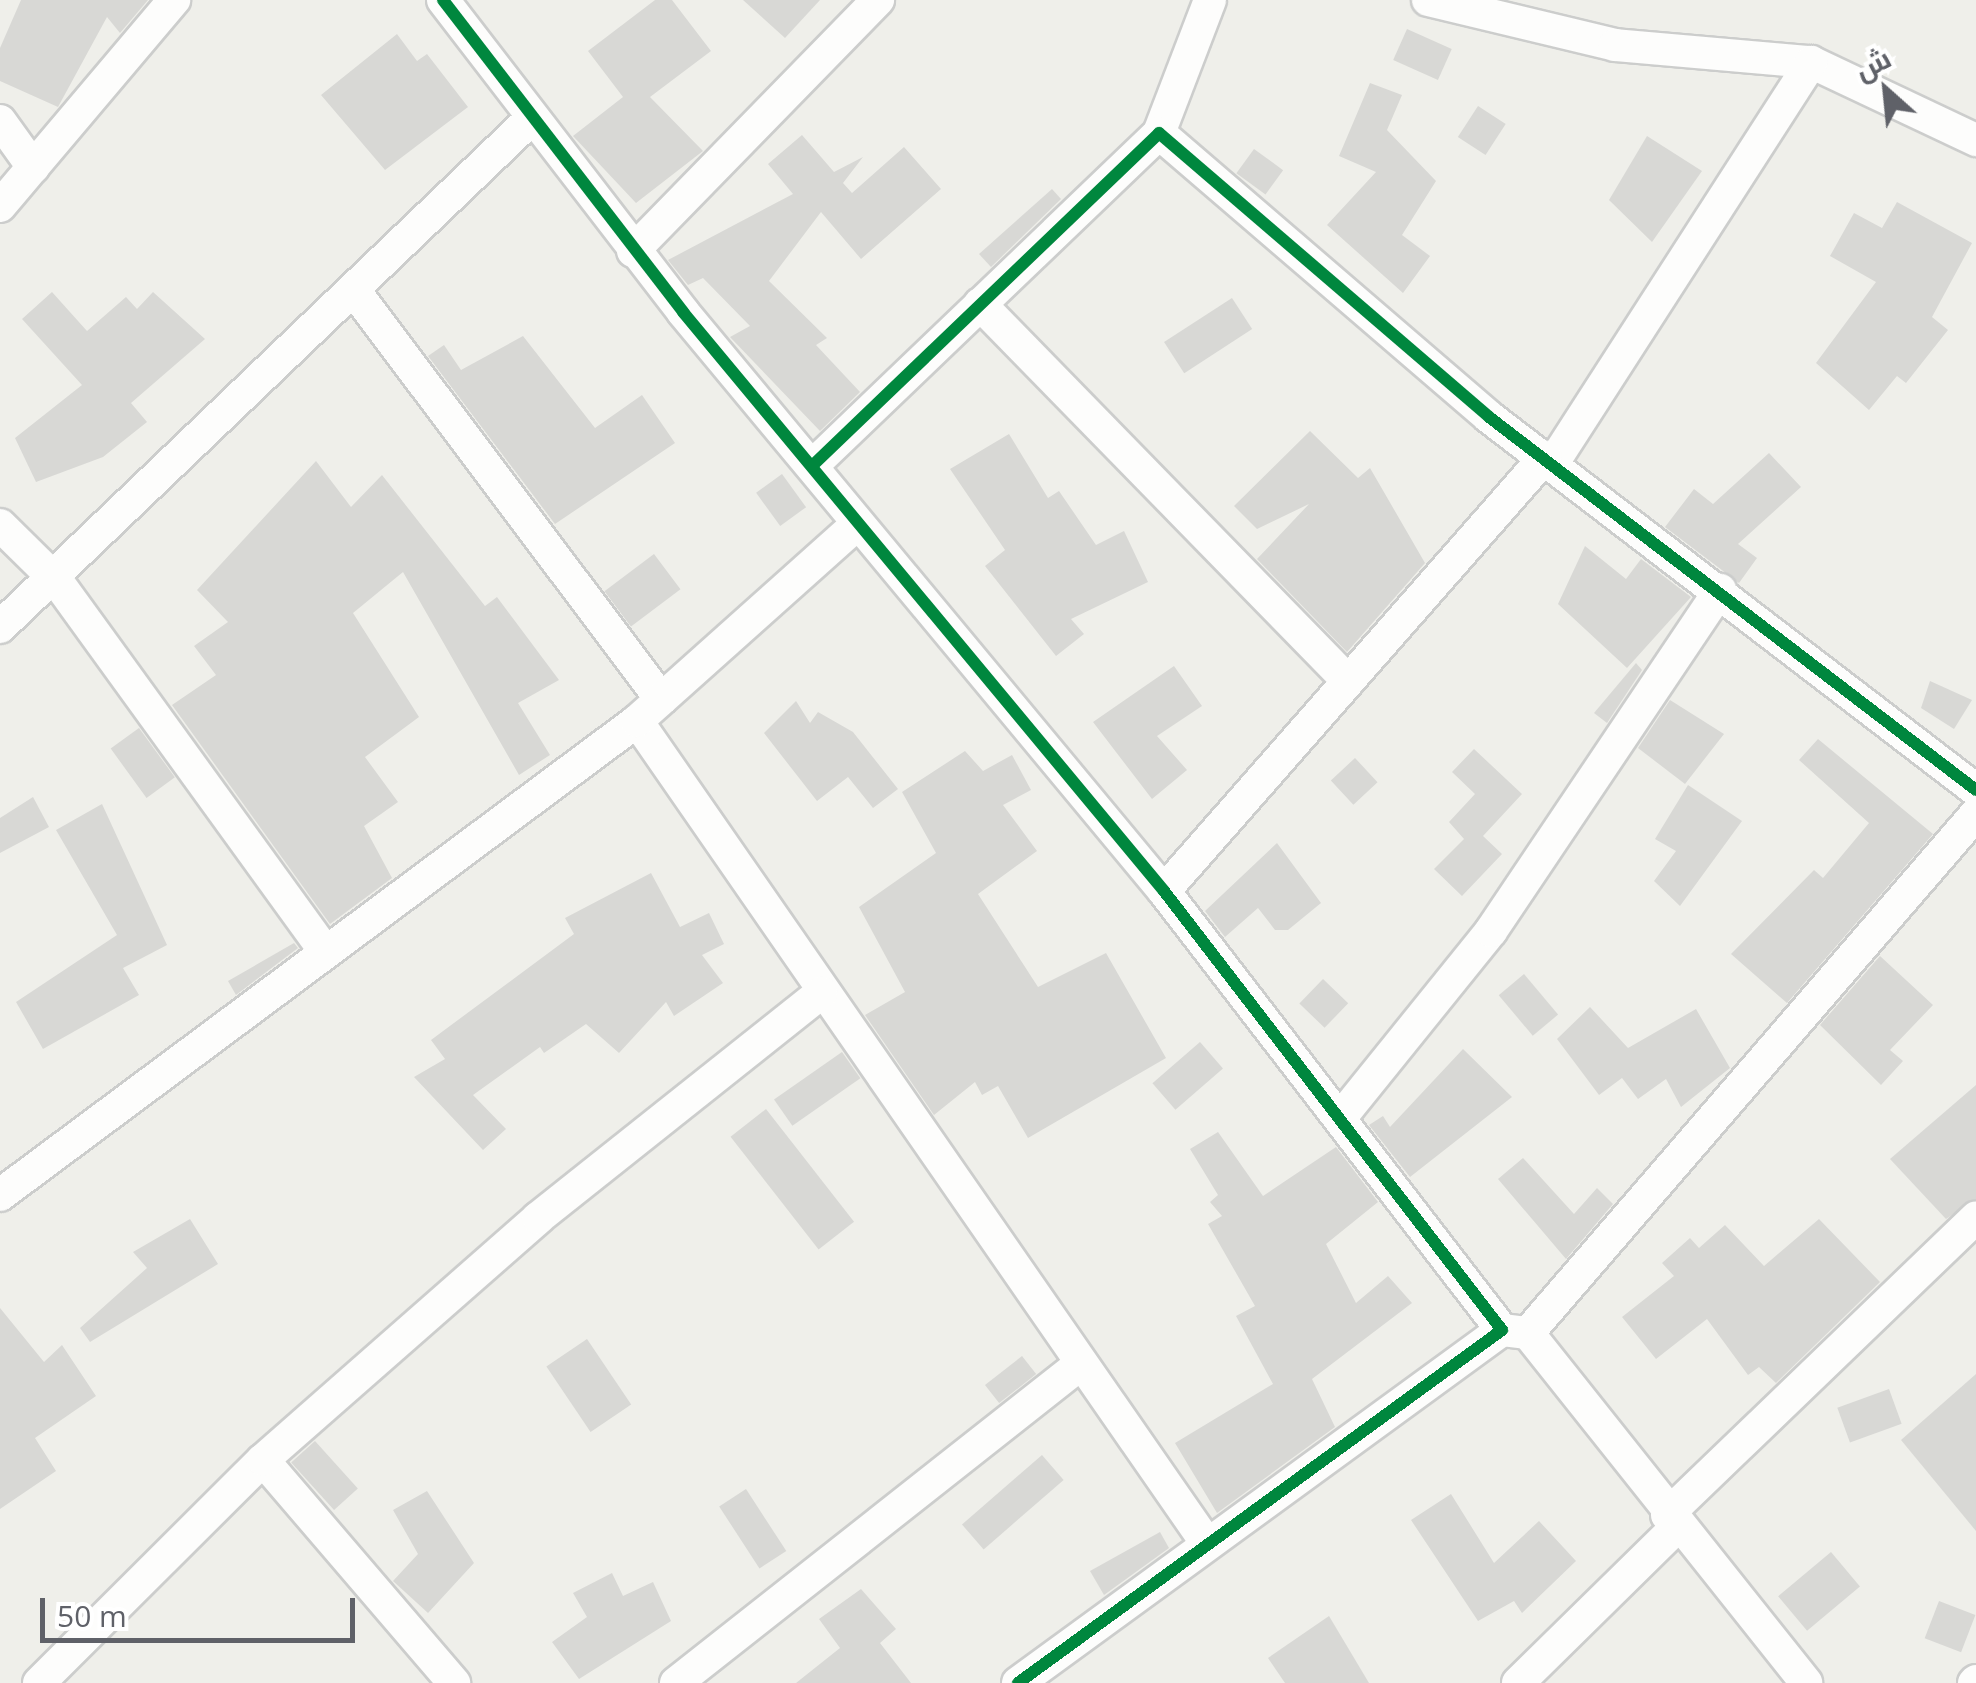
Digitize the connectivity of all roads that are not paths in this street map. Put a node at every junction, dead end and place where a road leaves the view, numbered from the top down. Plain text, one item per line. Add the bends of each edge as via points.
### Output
1 (174, 0) edge
2 (443, 0) edge
3 (878, 0) edge
4 (1210, 0) edge
5 (1428, 0) edge
6 (1811, 62) junction
7 (0, 121) edge
8 (529, 121) junction
9 (1159, 133) junction
10 (1976, 140) edge
11 (33, 166) junction
12 (0, 206) edge
13 (634, 251) junction
14 (356, 292) junction
15 (980, 304) junction
16 (1549, 460) junction
17 (812, 466) junction
18 (0, 525) edge
19 (856, 525) junction
20 (57, 581) junction
21 (1720, 590) junction
22 (0, 627) edge
23 (1348, 681) junction
24 (649, 710) junction
25 (1976, 790) edge
26 (1976, 814) edge
27 (1164, 891) junction
28 (322, 947) junction
29 (820, 992) junction
30 (1340, 1117) junction
31 (0, 1195) edge
32 (1976, 1218) edge
33 (1515, 1331) junction
34 (1078, 1366) junction
35 (263, 1460) junction
36 (1672, 1521) junction
37 (1206, 1542) junction
38 (39, 1683) edge
39 (454, 1683) edge
40 (676, 1683) edge
41 (1018, 1683) edge
42 (1518, 1683) edge
43 (1806, 1683) edge

1 - 11 street
2 - 8 street
3 - 13 street
4 - 9 street
5 - 6 street via 1615,45
6 - 10 street
6 - 16 street
7 - 11 street
8 - 13 street
8 - 14 street
9 - 15 street
9 - 16 street
11 - 12 street
13 - 17 street
14 - 20 street
14 - 24 street
15 - 17 street
15 - 23 street
16 - 21 street
16 - 23 street
17 - 19 street
18 - 20 street
19 - 24 street
19 - 27 street
20 - 22 street
20 - 28 street
21 - 25 street
21 - 30 street via 1491,932
23 - 27 street
24 - 28 street
24 - 29 street
26 - 33 street
27 - 30 street
28 - 31 street
29 - 34 street
29 - 35 street via 538,1218
30 - 33 street
32 - 36 street
33 - 36 street
33 - 37 street
34 - 37 street
34 - 40 street
35 - 38 street
35 - 39 street
36 - 42 street
36 - 43 street
37 - 41 street

